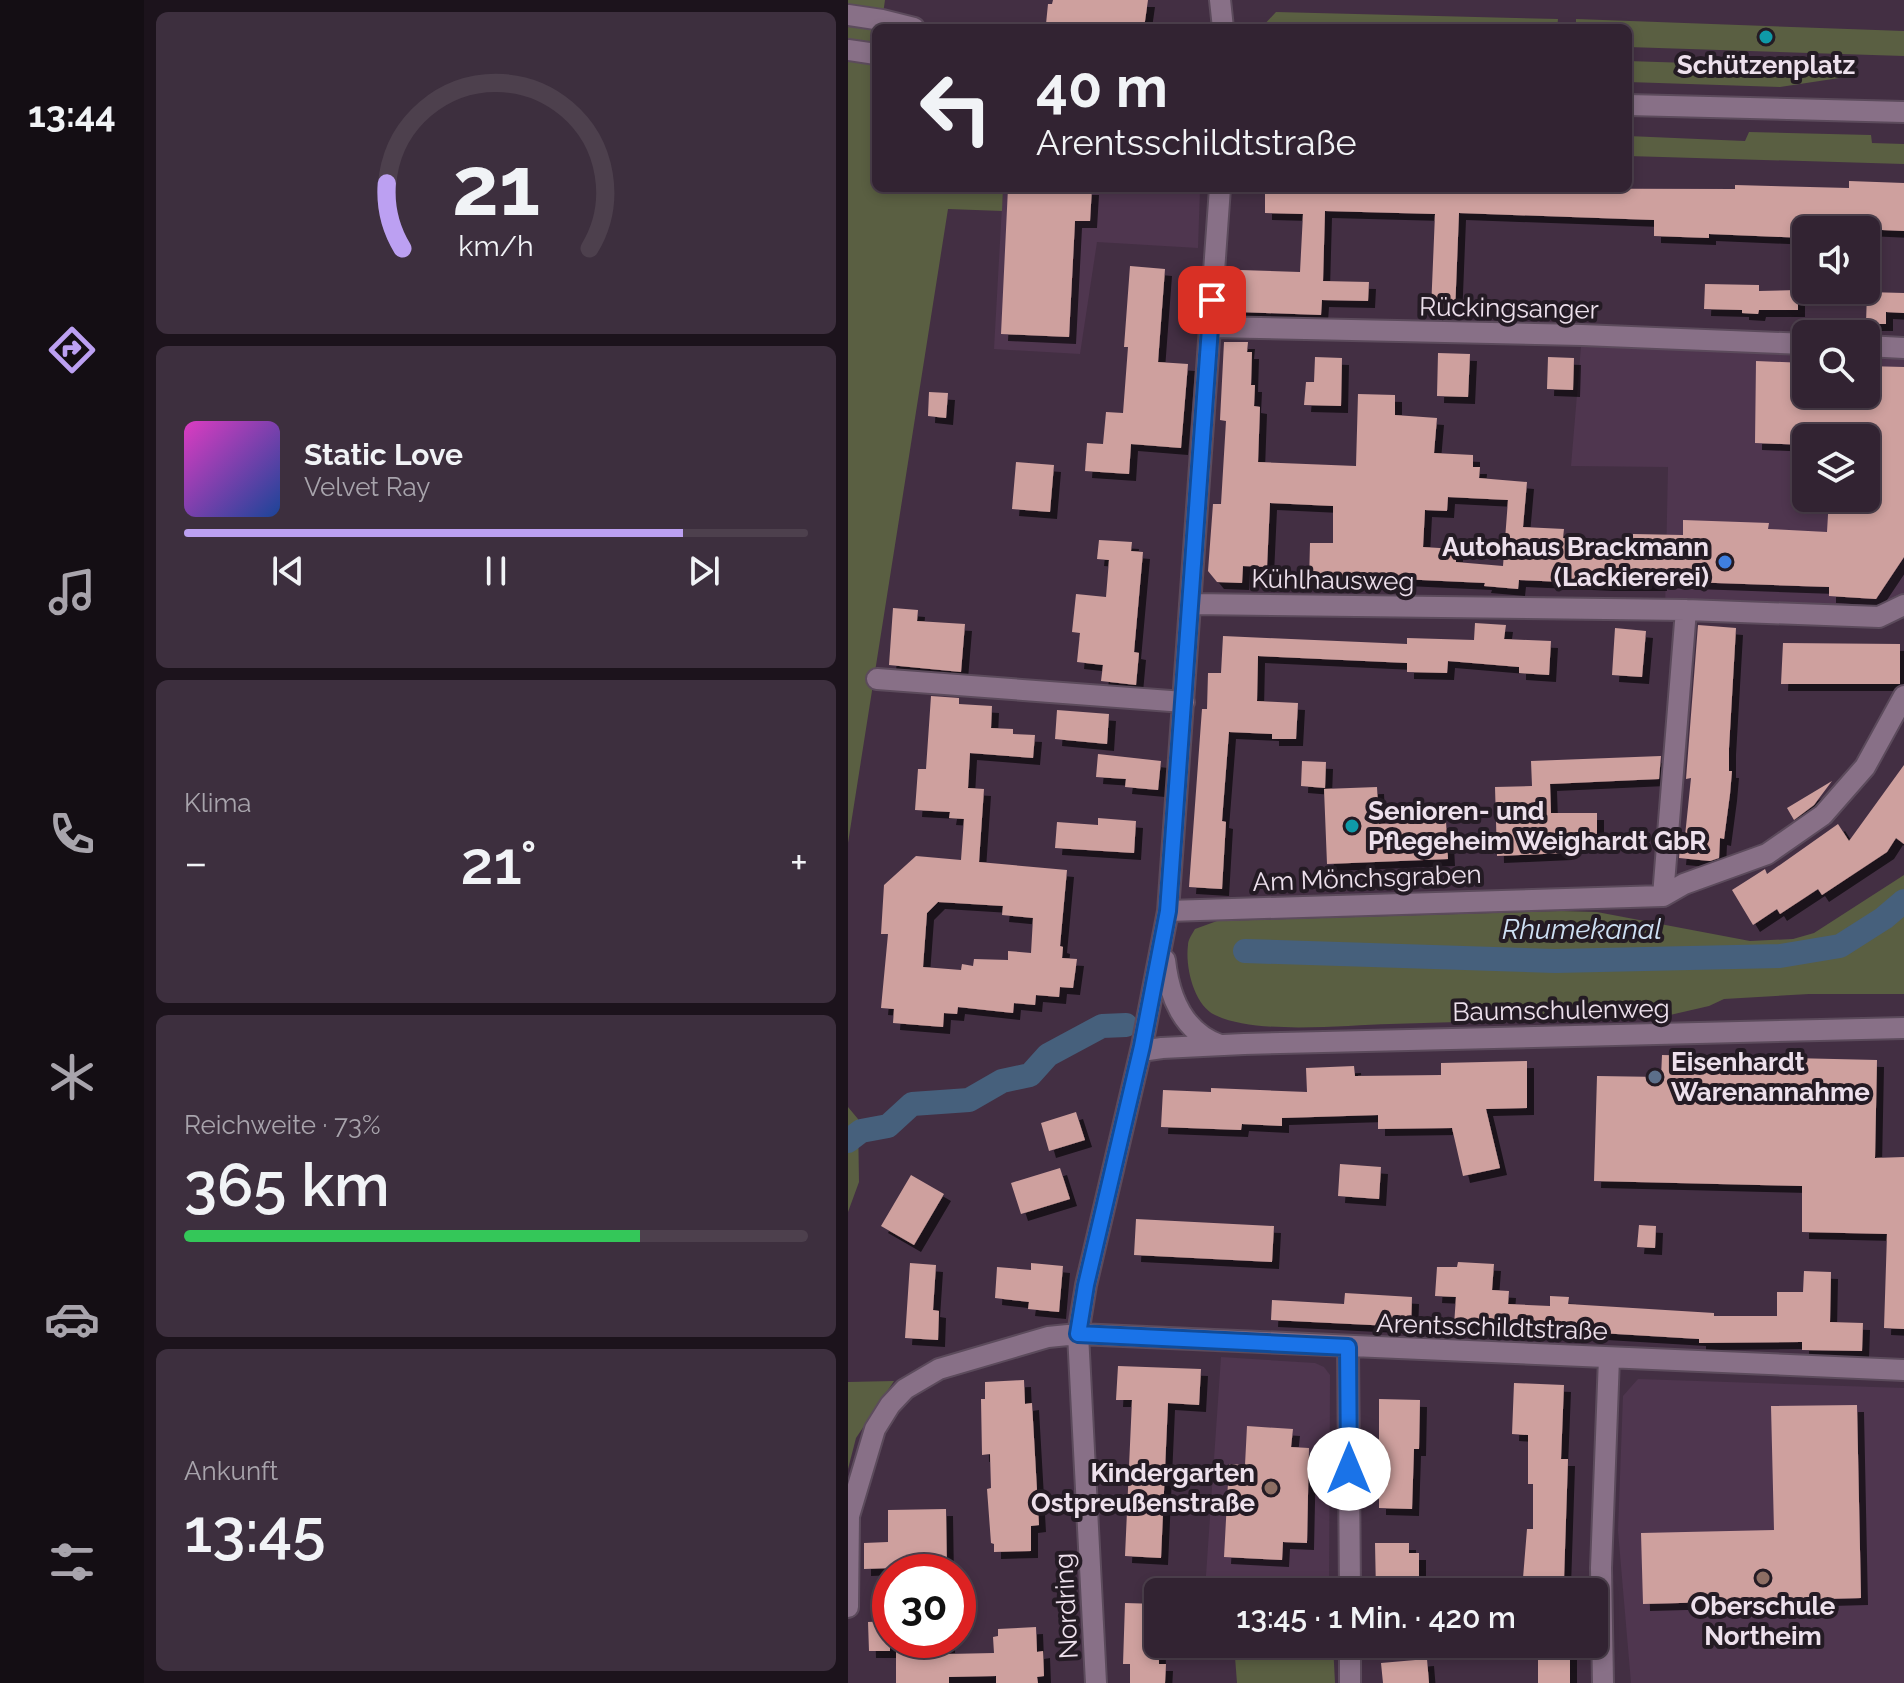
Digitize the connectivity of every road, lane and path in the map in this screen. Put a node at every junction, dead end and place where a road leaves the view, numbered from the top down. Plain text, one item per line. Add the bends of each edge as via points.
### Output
1 (1220, 0) edge
2 (848, 15) edge
3 (898, 24) edge
4 (1223, 24) edge
5 (848, 50) edge
6 (872, 53) edge
7 (1632, 105) edge
8 (1904, 112) edge
9 (1220, 192) edge
10 (1211, 327) junction
11 (1792, 343) edge
12 (1880, 347) edge
13 (1904, 348) edge
14 (1190, 604) junction
15 (1904, 605) edge
16 (1686, 610) junction
17 (877, 679) dead end
18 (1904, 696) edge
19 (1184, 702) junction
20 (1663, 896) junction
21 (1168, 911) junction
22 (1163, 943) junction
23 (1904, 1028) edge
24 (1220, 1045) junction
25 (1141, 1051) junction
26 (1078, 1334) junction
27 (1348, 1347) junction
28 (1609, 1358) junction
29 (1904, 1370) edge
30 (1350, 1578) edge
31 (848, 1607) edge
32 (1350, 1658) edge
33 (1096, 1683) edge
34 (1350, 1683) edge
35 (1603, 1683) edge

1 - 4 street
2 - 3 street
5 - 6 street
7 - 8 street
9 - 10 street, Nordring
10 - 11 street, Rückingsanger
10 - 14 street, Nordring
12 - 13 street
14 - 16 street, Kühlhausweg
14 - 19 street, Nordring
15 - 16 street, Kühlhausweg via 1879,617
16 - 20 street
17 - 19 street
18 - 20 street, Am Mönchsgraben via 1865,767 1823,815 1767,854
19 - 21 street, Nordring
20 - 21 street, Am Mönchsgraben
21 - 22 street, Nordring
22 - 24 street via 1178,1010 1195,1032
22 - 25 street, Nordring
23 - 24 street, Baumschulenweg
24 - 25 street, Baumschulenweg
25 - 26 street, Nordring
26 - 27 street, Arentsschildtstraße
26 - 31 street, Arentsschildtstraße via 1048,1337 939,1369 924,1375 890,1405 875,1429 849,1516
26 - 33 street, Nordring
27 - 28 street, Arentsschildtstraße
27 - 30 street
28 - 29 street, Arentsschildtstraße
28 - 35 street via 1601,1568
32 - 34 street

